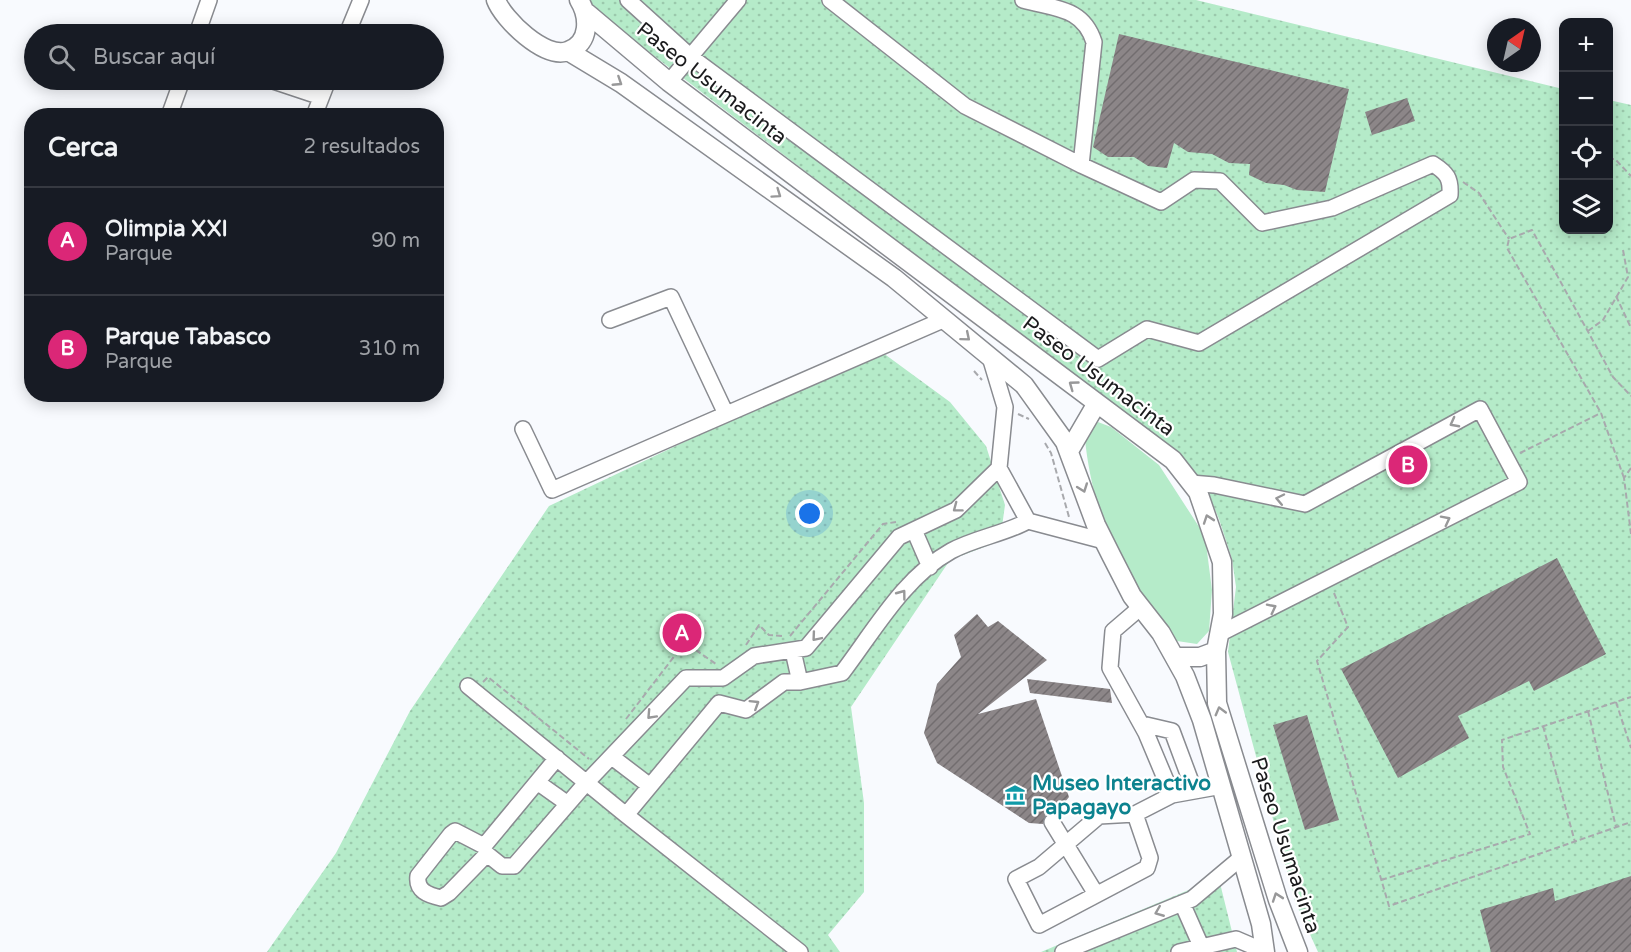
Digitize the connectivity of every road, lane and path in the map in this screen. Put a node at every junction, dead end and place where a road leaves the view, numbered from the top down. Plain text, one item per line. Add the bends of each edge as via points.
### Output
1 (209, 0) edge
2 (361, 0) edge
3 (496, 0) edge
4 (628, 0) edge
5 (738, 0) edge
6 (830, 0) edge
7 (1023, 0) edge
8 (583, 6) edge
9 (201, 24) edge
10 (351, 24) edge
11 (568, 51) junction
12 (691, 57) junction
13 (669, 82) junction
14 (178, 90) edge
15 (300, 90) edge
16 (324, 90) edge
17 (321, 97) junction
18 (172, 108) edge
19 (317, 108) edge
20 (1613, 159) edge
21 (1081, 165) junction
22 (1631, 176) edge
23 (1451, 181) junction
24 (1509, 239) junction
25 (1623, 250) dead end
26 (1630, 276) edge
27 (1616, 296) junction
28 (945, 319) junction
29 (610, 320) dead end
30 (1631, 328) edge
31 (1587, 331) junction
32 (990, 357) junction
33 (974, 371) dead end
34 (986, 385) dead end
35 (1631, 396) edge
36 (1097, 403) junction
37 (1005, 407) junction
38 (1601, 413) junction
39 (726, 414) junction
40 (1033, 421) dead end
41 (523, 429) dead end
42 (1042, 437) dead end
43 (1069, 451) junction
44 (1507, 459) junction
45 (999, 468) junction
46 (1631, 468) edge
47 (1624, 478) junction
48 (1191, 483) junction
49 (1028, 520) junction
50 (908, 526) junction
51 (1074, 533) junction
52 (1631, 534) edge
53 (1104, 541) junction
54 (930, 567) junction
55 (1328, 579) junction
56 (1141, 607) junction
57 (1218, 642) junction
58 (793, 651) junction
59 (740, 653) dead end
60 (1176, 657) junction
61 (718, 673) junction
62 (800, 682) junction
63 (472, 689) joint
64 (1631, 697) edge
65 (1616, 702) junction
66 (719, 703) junction
67 (1588, 711) junction
68 (624, 721) dead end
69 (1142, 724) junction
70 (1543, 726) junction
71 (1631, 748) edge
72 (612, 757) junction
73 (557, 758) junction
74 (595, 759) dead end
75 (537, 782) junction
76 (586, 783) junction
77 (650, 786) junction
78 (1221, 786) junction
79 (1194, 789) junction
80 (1172, 795) junction
81 (568, 804) junction
82 (1135, 814) junction
83 (626, 815) junction
84 (1052, 822) dead end
85 (1631, 822) edge
86 (1616, 827) junction
87 (1575, 842) junction
88 (1065, 847) junction
89 (485, 850) junction
90 (1242, 857) junction
91 (1381, 880) junction
92 (1096, 894) junction
93 (1182, 903) junction
94 (1201, 946) junction
95 (800, 952) edge
96 (1063, 952) edge
97 (1179, 952) edge
98 (1264, 952) edge
99 (1298, 952) edge

1 - 9 street
2 - 10 street
3 - 11 main road, Paseo Usumacinta via 506,20 536,43
4 - 12 street
5 - 12 street
6 - 21 street via 965,106
7 - 21 street via 1079,16 1090,29 1094,42
8 - 11 main road via 582,38
8 - 13 main road, Paseo Usumacinta
11 -> 28 main road, Paseo Usumacinta via 621,83 894,278
12 - 13 street
12 - 23 street via 1098,358 1147,329 1199,343 1450,195
36 -> 13 main road, Paseo Usumacinta
14 - 18 street
15 - 17 street
16 - 17 street
17 - 19 street
20 - 22 path
21 - 23 street via 1161,202 1194,180 1220,181 1262,223 1332,208 1433,164
23 - 24 path via 1464,182 1479,192
24 - 31 path via 1532,230
24 - 38 path via 1507,248
25 - 26 path
26 - 27 path
27 - 30 path
27 - 31 path via 1603,320
28 -> 32 main road, Paseo Usumacinta
28 - 39 street
29 - 39 street via 671,297
31 - 35 path via 1613,377
32 - 37 street
32 - 43 main road, Paseo Usumacinta via 1024,385
33 - 34 path
36 - 43 main road
36 - 48 main road, Paseo Usumacinta via 1173,459
37 - 40 path
37 - 45 street
38 - 44 path
38 - 47 path
39 - 41 street via 552,490
42 - 51 path via 1051,453
43 -> 53 main road, Paseo Usumacinta
44 -> 48 street via 1480,409 1305,504
55 -> 44 street via 1520,483
45 - 49 street
45 -> 50 street via 956,510
46 - 47 path
47 - 52 path
57 -> 48 main road, Paseo Usumacinta via 1223,614 1222,562 1202,501
49 - 51 street
49 - 54 street via 951,551
50 - 54 street
50 -> 58 street via 806,648
50 - 59 path via 891,521 883,524 798,629 788,637 769,635 759,625
51 - 53 street
53 - 56 main road, Paseo Usumacinta
62 -> 54 street via 842,673 912,581
57 -> 55 street
55 - 91 path via 1348,627 1317,661
56 - 60 main road, Paseo Usumacinta
56 - 69 street via 1113,631 1110,668
57 - 60 main road via 1200,657
99 -> 57 main road, Paseo Usumacinta via 1217,703
58 - 61 street via 754,656 723,678
58 - 62 street
60 - 78 main road, Paseo Usumacinta via 1202,720
61 - 66 street
61 - 68 path via 687,644 683,645
61 -> 72 street via 686,678
66 -> 62 street via 746,710 784,682
63 - 73 street
63 - 74 path via 488,676 587,759
64 - 65 path
65 - 67 path
65 - 71 path
66 - 77 street
67 - 70 path
67 - 86 path
69 - 79 street via 1172,731
69 - 80 street
70 - 87 path
70 - 91 path via 1502,740 1503,767 1530,834
72 - 76 street
72 - 77 street
73 - 75 street
73 - 76 street
75 - 81 street
75 - 89 street
76 - 81 street
76 - 83 street
77 - 83 street
78 - 79 street
78 - 90 main road, Paseo Usumacinta
79 - 80 street
80 - 82 street
81 - 89 street via 514,866 502,866
82 - 88 street via 1099,816
82 - 92 street via 1150,858 1148,868
83 - 95 street
84 - 88 street
85 - 86 path
86 - 87 path
87 - 91 path via 1389,906
88 - 92 street
88 - 92 street via 1016,879 1039,925
89 - 89 street via 455,831 417,882 425,893 441,898
90 - 93 street
90 - 98 main road, Paseo Usumacinta via 1261,924
93 - 94 street
93 -> 96 street
94 - 97 street
94 - 98 street via 1236,939

